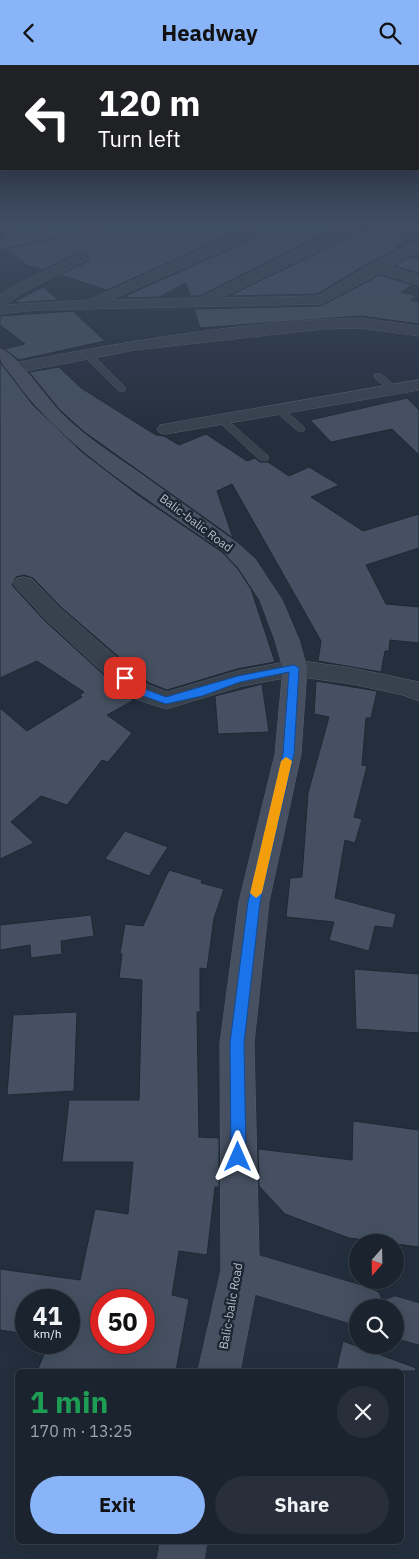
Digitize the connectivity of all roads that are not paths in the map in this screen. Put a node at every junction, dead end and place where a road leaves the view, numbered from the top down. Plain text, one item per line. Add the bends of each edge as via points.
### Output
1 (13, 293) edge
2 (115, 293) edge
3 (220, 293) edge
4 (334, 293) edge
5 (0, 302) edge
6 (199, 303) junction
7 (85, 306) junction
8 (0, 310) edge
9 (419, 331) edge
10 (86, 353) junction
11 (8, 361) edge
12 (378, 375) dead end
13 (419, 385) edge
14 (122, 389) dead end
15 (393, 389) junction
16 (277, 408) junction
17 (221, 419) junction
18 (166, 429) dead end
19 (301, 429) dead end
20 (264, 458) dead end
21 (24, 584) dead end
22 (294, 668) junction
23 (419, 693) edge
24 (240, 1270) junction
25 (349, 1303) edge
26 (404, 1320) edge
27 (419, 1324) edge
28 (219, 1369) edge
29 (183, 1544) edge
30 (180, 1559) edge

1 - 5 street
2 - 7 street
3 - 6 street
4 - 6 street via 321,301
6 - 7 street
7 - 8 street
9 - 10 street via 361,323 323,324
10 - 11 street
10 - 14 lane
11 - 22 main road, Balic-balic Road via 58,421 230,547 247,564 271,600
12 - 15 lane
13 - 15 street
15 - 16 street
16 - 17 street
16 - 19 lane
17 - 18 street
17 - 20 lane
21 - 22 street via 139,691 166,701 238,679
22 - 23 street via 352,676 410,688
22 - 24 main road, Balic-balic Road via 288,754 254,902 237,1043
24 - 25 main road
24 - 28 main road, Balic-balic Road
26 - 27 main road
29 - 30 main road

